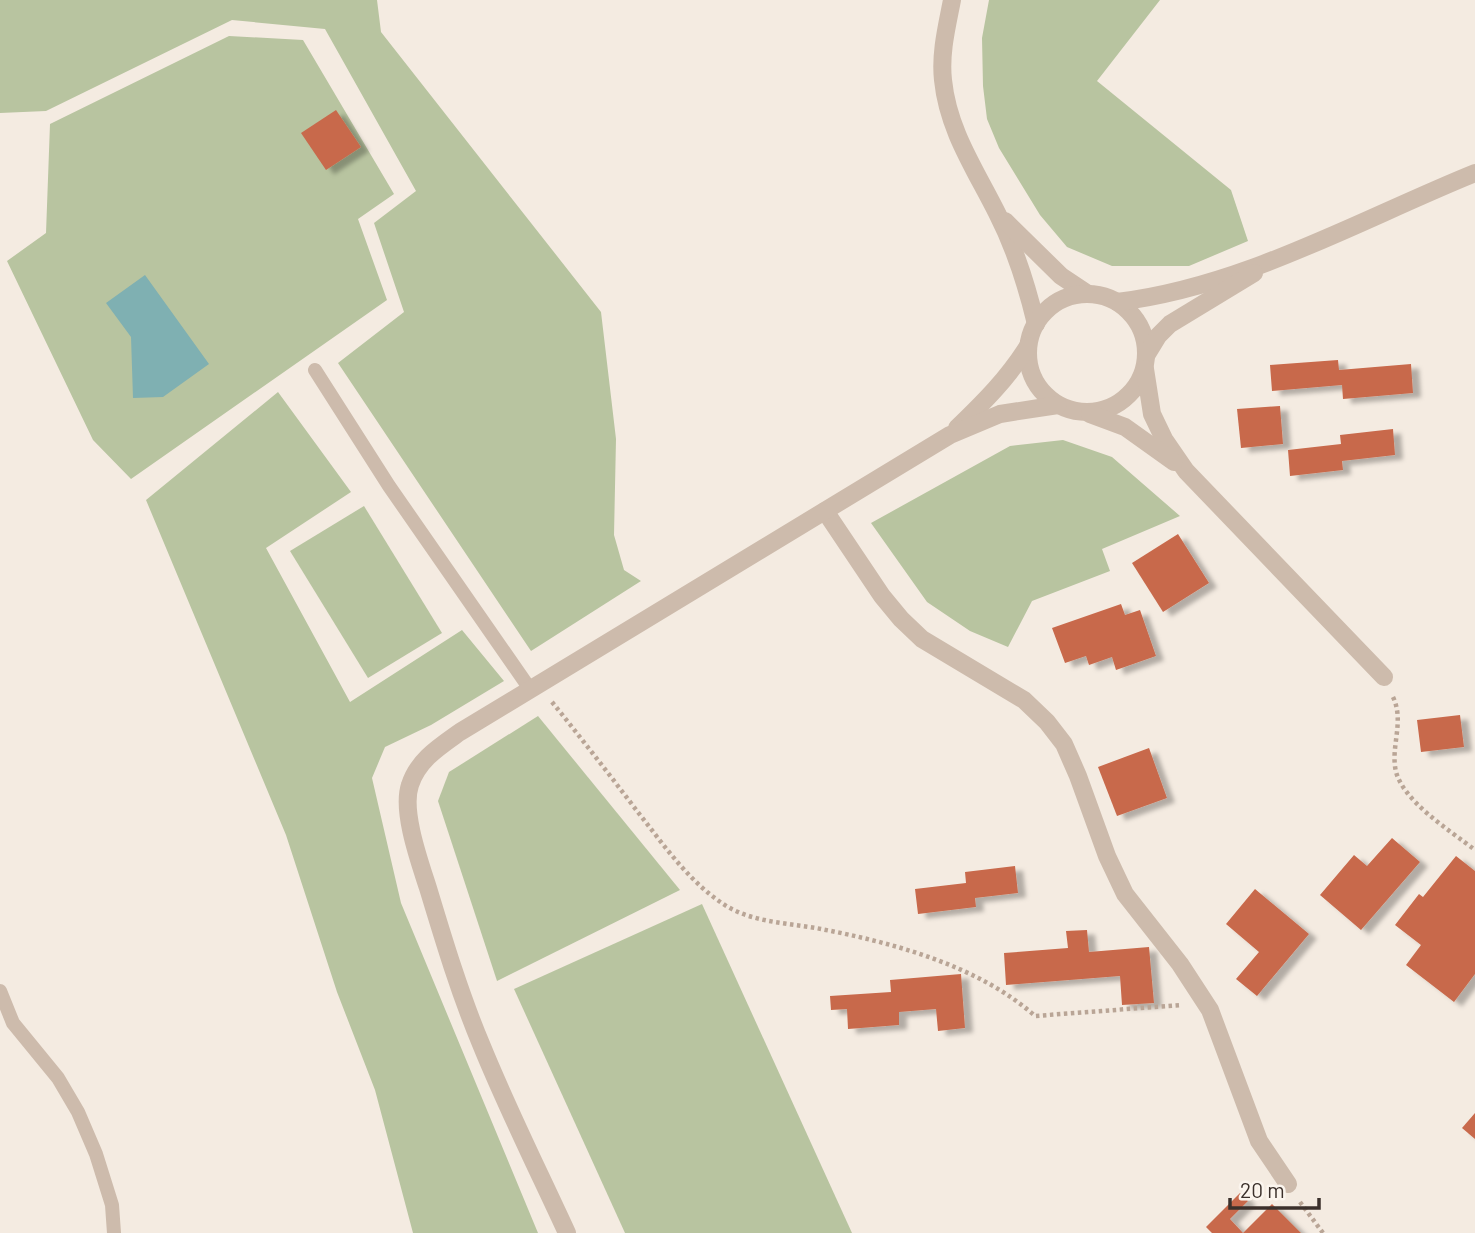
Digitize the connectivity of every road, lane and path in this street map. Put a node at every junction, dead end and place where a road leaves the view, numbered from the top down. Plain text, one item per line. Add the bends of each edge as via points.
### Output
1 (952, 0) edge
2 (1475, 173) edge
3 (998, 214) junction
4 (1278, 258) junction
5 (1088, 294) junction
6 (1118, 302) junction
7 (1036, 324) junction
8 (1029, 345) junction
9 (1146, 361) junction
10 (315, 370) dead end
11 (1058, 405) junction
12 (1087, 413) junction
13 (950, 435) junction
14 (1186, 471) junction
15 (825, 511) junction
16 (1384, 677) joint
17 (534, 687) junction
18 (1475, 850) edge
19 (0, 991) edge
20 (1205, 1003) junction
21 (1288, 1184) joint
22 (114, 1233) edge
23 (566, 1233) edge
24 (1323, 1233) edge

1 - 3 street via 943,54 948,109 964,153
2 - 4 street
3 - 5 street via 1060,276
3 - 7 street via 1020,266
4 - 6 street via 1153,298
4 - 9 street via 1170,324 1158,336
5 - 6 street
5 - 7 street via 1058,302
6 - 9 street via 1139,324
7 - 8 street
8 - 11 street via 1029,366 1037,386
8 - 13 street via 993,394
9 - 12 street via 1130,396 1103,411
9 - 14 street via 1152,415
10 - 17 lane via 389,486
11 - 12 street
11 - 13 street via 1000,414
12 - 14 street via 1125,427
13 - 15 street
14 - 16 street
15 - 17 street
15 - 20 street via 882,596 922,639 1024,700 1064,744 1125,894
16 - 18 path via 1396,702 1395,767 1406,793
17 - 20 path via 684,870 729,906 755,919 903,949 982,979 1035,1016
17 - 23 street via 433,751 409,787 408,812 420,863 481,1045
19 - 22 lane via 13,1023 58,1078 78,1112 113,1205
20 - 21 street via 1259,1141
21 - 24 path

